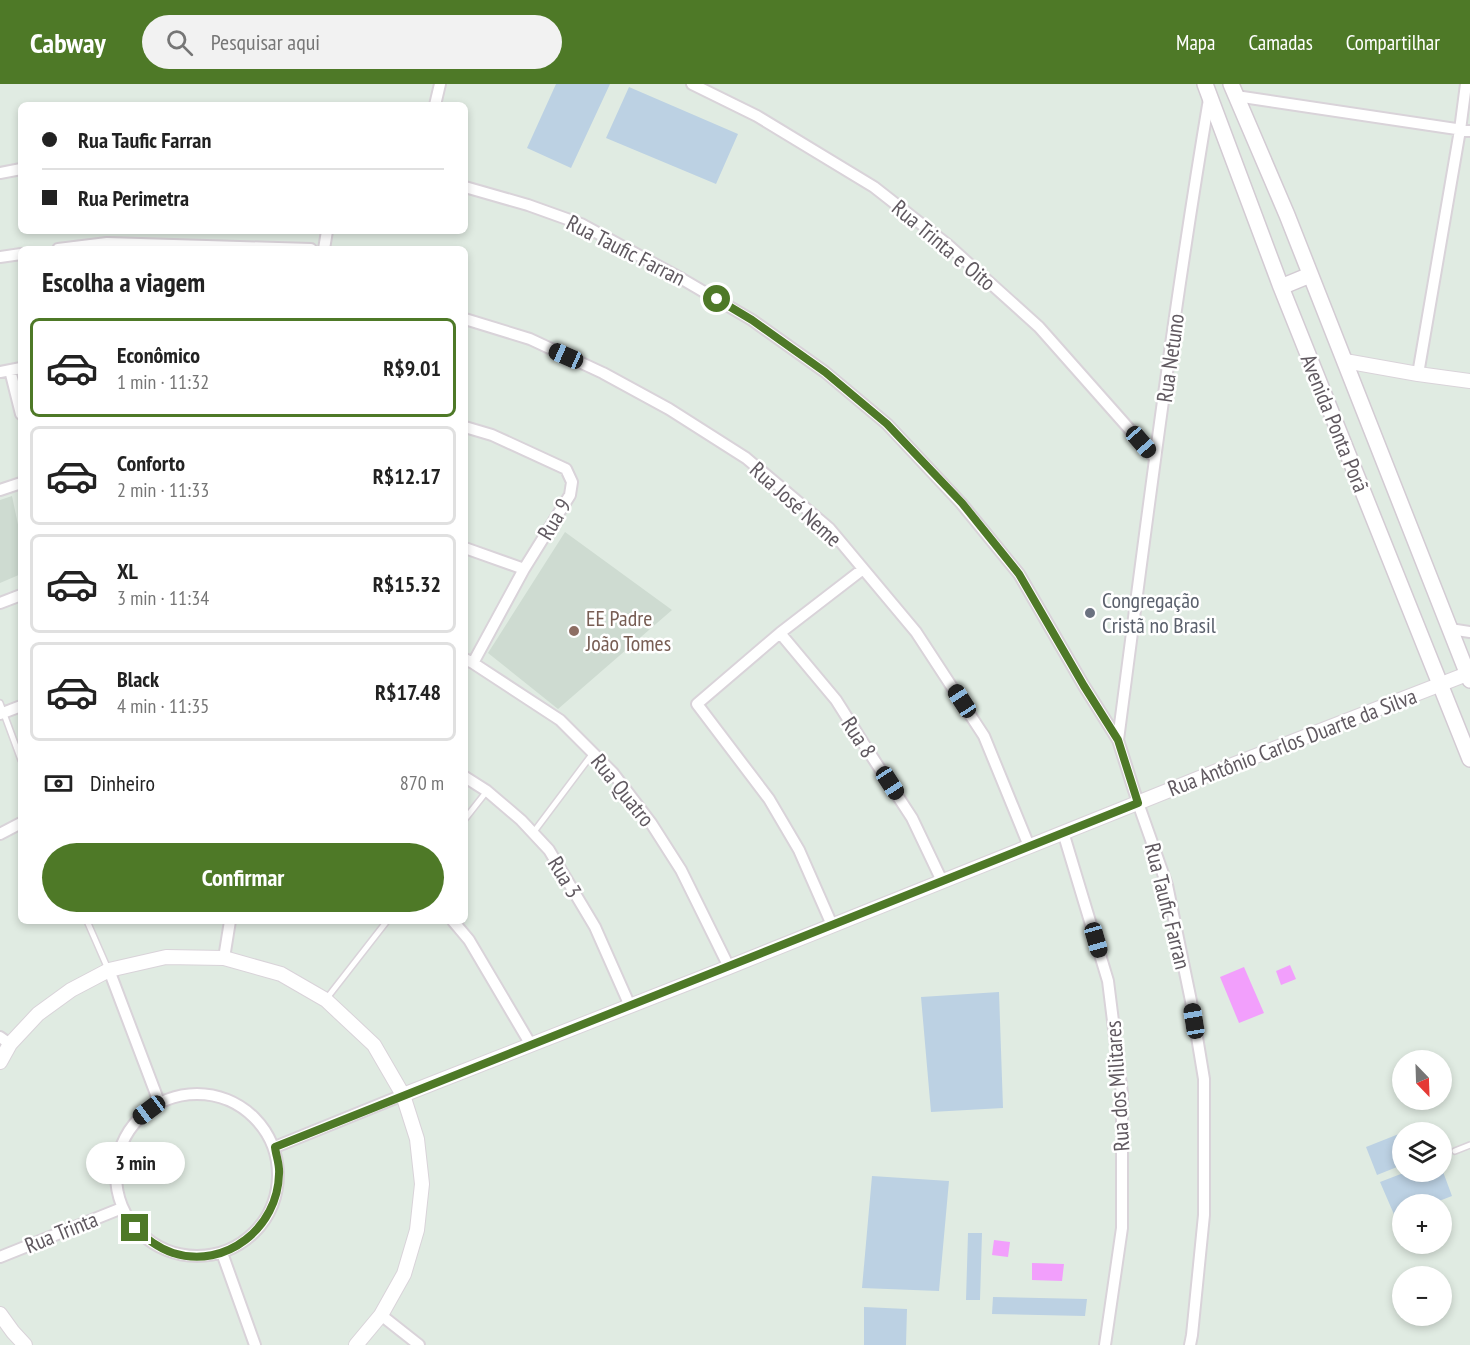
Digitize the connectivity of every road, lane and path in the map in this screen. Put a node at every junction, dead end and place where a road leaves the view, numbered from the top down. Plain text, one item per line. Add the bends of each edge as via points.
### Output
1 (440, 84) edge
2 (692, 84) edge
3 (1466, 84) edge
4 (1209, 88) edge
5 (1234, 90) edge
6 (436, 102) edge
7 (1465, 130) edge
8 (18, 170) edge
9 (0, 173) edge
10 (468, 188) edge
11 (82, 246) edge
12 (209, 246) edge
13 (18, 254) edge
14 (0, 257) edge
15 (1310, 275) junction
16 (1281, 287) junction
17 (468, 320) edge
18 (1345, 362) junction
19 (10, 370) edge
20 (1418, 374) junction
21 (1470, 381) edge
22 (18, 402) edge
23 (468, 428) edge
24 (1155, 458) junction
25 (18, 484) edge
26 (0, 490) edge
27 (468, 549) edge
28 (524, 569) junction
29 (863, 569) junction
30 (18, 597) edge
31 (0, 603) edge
32 (1450, 629) junction
33 (1470, 632) edge
34 (780, 633) junction
35 (469, 661) edge
36 (1469, 677) edge
37 (1440, 684) junction
38 (18, 707) edge
39 (1, 710) edge
40 (1118, 740) junction
41 (18, 752) edge
42 (593, 753) junction
43 (1470, 759) edge
44 (468, 779) edge
45 (487, 791) junction
46 (1138, 803) junction
47 (468, 815) edge
48 (18, 824) edge
49 (1063, 832) junction
50 (533, 833) junction
51 (0, 834) edge
52 (1029, 846) junction
53 (942, 881) junction
54 (88, 924) edge
55 (230, 924) edge
56 (385, 924) edge
57 (456, 924) edge
58 (832, 925) junction
59 (224, 958) junction
60 (729, 967) junction
61 (108, 970) junction
62 (326, 1000) junction
63 (630, 1006) junction
64 (5, 1041) edge
65 (531, 1045) junction
66 (0, 1062) edge
67 (403, 1095) junction
68 (159, 1102) junction
69 (1470, 1145) edge
70 (275, 1147) junction
71 (1455, 1151) dead end
72 (122, 1208) junction
73 (222, 1253) junction
74 (0, 1257) edge
75 (0, 1314) edge
76 (381, 1314) junction
77 (25, 1345) edge
78 (255, 1345) edge
79 (356, 1345) edge
80 (419, 1345) edge
81 (1105, 1345) edge
82 (1190, 1345) edge

1 - 6 street
2 - 24 street, Rua Trinta e Oito via 757,116 874,187 948,245 1039,327
3 - 7 street
4 - 16 main road, Avenida Ponta Porã
4 - 24 street, Rua Netuno
5 - 7 street
5 - 15 main road, Avenida Ponta Porã
7 - 20 street
8 - 9 street
10 - 40 street, Rua Taufic Farran via 581,224 682,279 752,320 825,372 887,424 962,503 1019,574
11 - 12 street
13 - 14 street
15 - 16 main road
15 - 18 main road, Avenida Ponta Porã
16 - 37 main road, Avenida Ponta Porã
17 - 29 street, Rua José Neme via 530,339 603,373 678,415 746,458 829,528
18 - 20 street
18 - 32 main road, Avenida Ponta Porã
19 - 22 street
20 - 21 street
23 - 28 street, Rua 9 via 566,469 572,482 570,495
24 - 40 street, Rua Netuno
25 - 26 street
27 - 28 street
28 - 35 street, Rua 9
29 - 34 street
29 - 52 street, Rua José Neme via 916,632 984,736
30 - 31 street
32 - 33 street
32 - 36 main road, Avenida Ponta Porã
34 - 53 street, Rua 8 via 855,729 912,818
34 - 58 street via 697,704 769,799 799,850
35 - 42 street, Rua Quatro via 560,720
36 - 37 street, Rua Antônio Carlos Duarte da Silva
37 - 43 main road, Avenida Ponta Porã
37 - 46 street, Rua Antônio Carlos Duarte da Silva
38 - 39 street
39 - 41 lane
40 - 46 street, Rua Taufic Farran
42 - 50 lane
42 - 60 street, Rua Quatro via 613,772 675,861
44 - 45 street, Rua 3
45 - 47 lane
45 - 50 street, Rua 3
46 - 49 street, Rua Antônio Carlos Duarte da Silva
46 - 82 street, Rua Taufic Farran via 1167,885 1204,1079 1204,1215
48 - 51 street
49 - 52 street, Rua Antônio Carlos Duarte da Silva
49 - 81 street, Rua dos Militares via 1108,981 1122,1093 1122,1227
50 - 63 street, Rua 3 via 549,850 595,927
52 - 53 street, Rua Antônio Carlos Duarte da Silva
53 - 58 street, Rua Antônio Carlos Duarte da Silva
54 - 61 lane
55 - 59 street
56 - 62 lane
57 - 65 street
58 - 60 street, Rua Antônio Carlos Duarte da Silva
59 - 61 street via 166,957
59 - 62 street via 281,974
60 - 63 street, Rua Antônio Carlos Duarte da Silva
61 - 64 street via 71,990
61 - 68 street
62 - 67 street via 374,1045
63 - 65 street, Rua Antônio Carlos Duarte da Silva
64 - 66 street
65 - 67 street, Rua Antônio Carlos Duarte da Silva
67 - 70 street, Rua Antônio Carlos Duarte da Silva
67 - 76 street via 417,1139 422,1185 417,1230 404,1274
68 - 70 street via 186,1094 214,1094 240,1104 261,1123
68 - 72 street via 139,1117 125,1137 117,1160 116,1185
69 - 71 lane
70 - 73 street via 280,1173 276,1199 264,1222 245,1241
72 - 73 street via 135,1228 153,1244 198,1257
72 - 74 street, Rua Trinta
73 - 78 street
75 - 77 street
76 - 79 street
76 - 80 street

